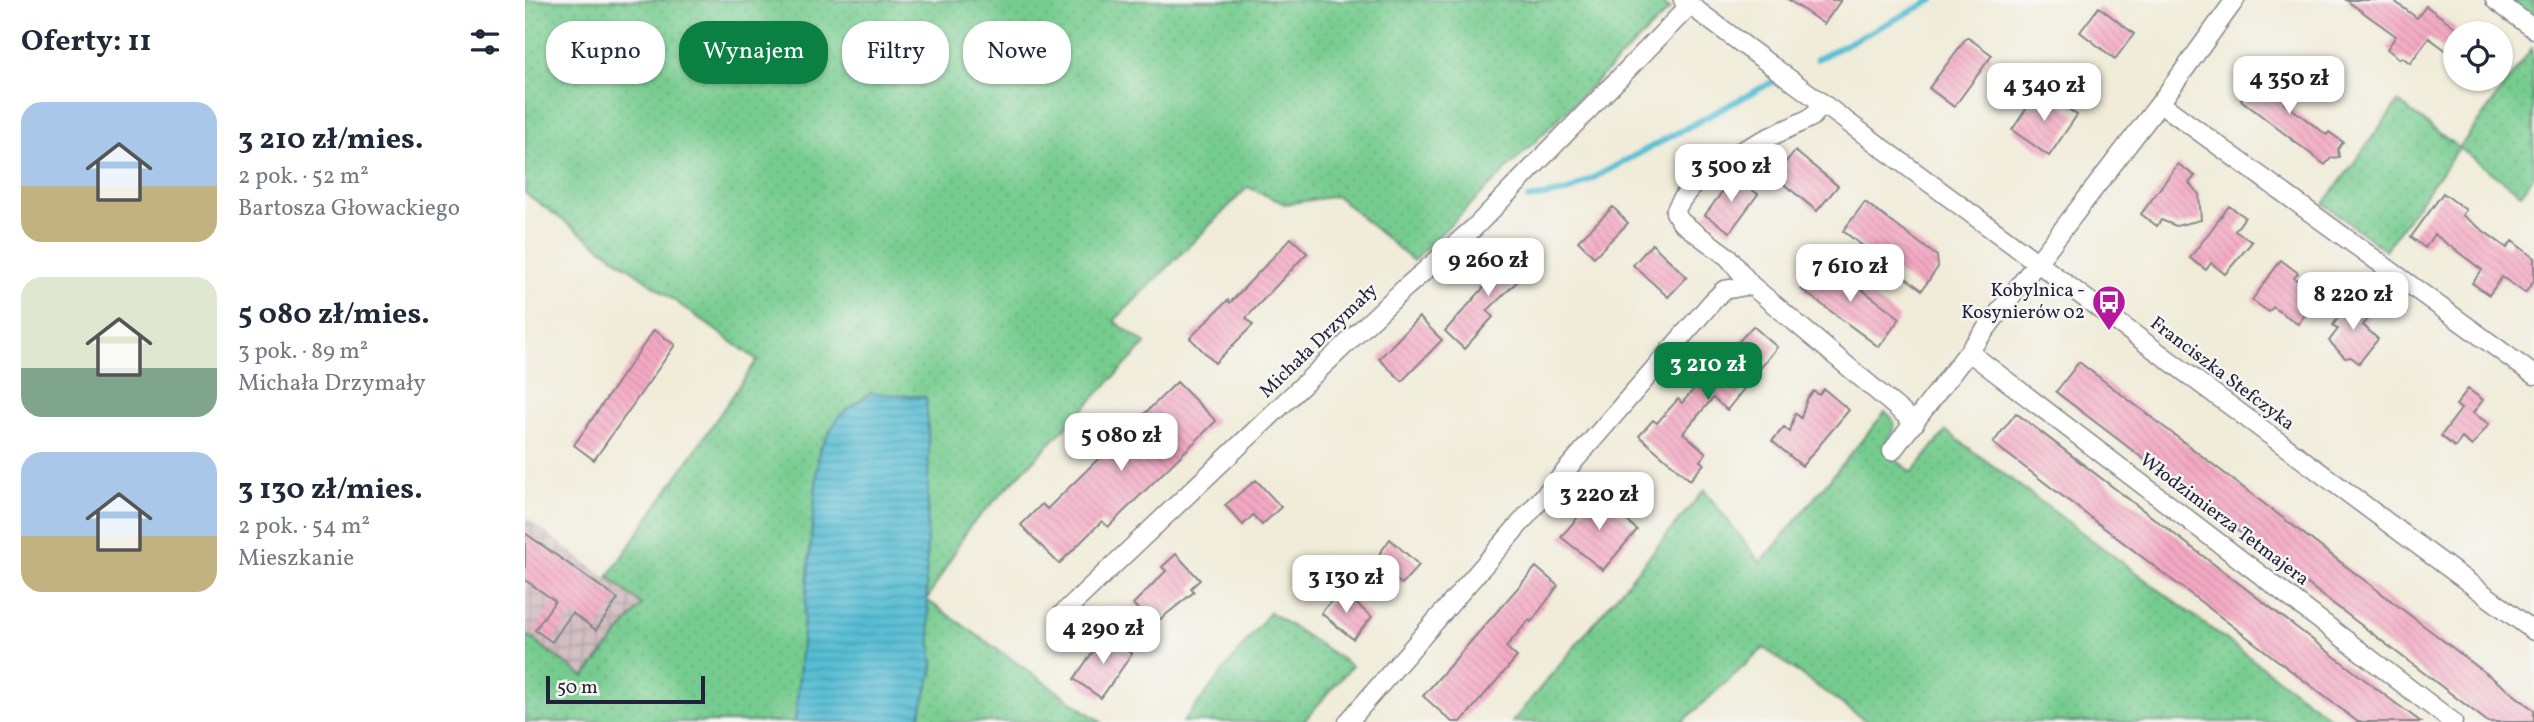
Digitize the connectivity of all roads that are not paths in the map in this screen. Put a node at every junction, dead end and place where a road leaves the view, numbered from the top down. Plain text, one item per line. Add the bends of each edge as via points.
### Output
1 (2495, 0) edge
2 (2233, 1) edge
3 (1686, 3) edge
4 (2534, 29) edge
5 (2160, 103) junction
6 (1823, 104) junction
7 (2038, 262) junction
8 (1751, 285) junction
9 (1969, 352) junction
10 (2534, 374) edge
11 (1915, 423) junction
12 (1892, 451) dead end
13 (1062, 614) dead end
14 (2534, 631) edge
15 (1348, 722) edge
16 (2453, 722) edge

1 - 4 street
2 - 5 street
3 - 6 street, Franciszka Stefczyka
3 - 13 street, Michała Drzymały via 1475,227
5 - 7 street
5 - 10 street
6 - 7 street, Franciszka Stefczyka
6 - 8 street via 1812,117 1707,172 1680,200 1675,212 1681,222 1728,257
7 - 9 street
7 - 14 street, Franciszka Stefczyka
8 - 11 street
8 - 15 street via 1724,290 1712,302
9 - 11 street
9 - 16 street, Włodzimierza Tetmajera
11 - 12 street

